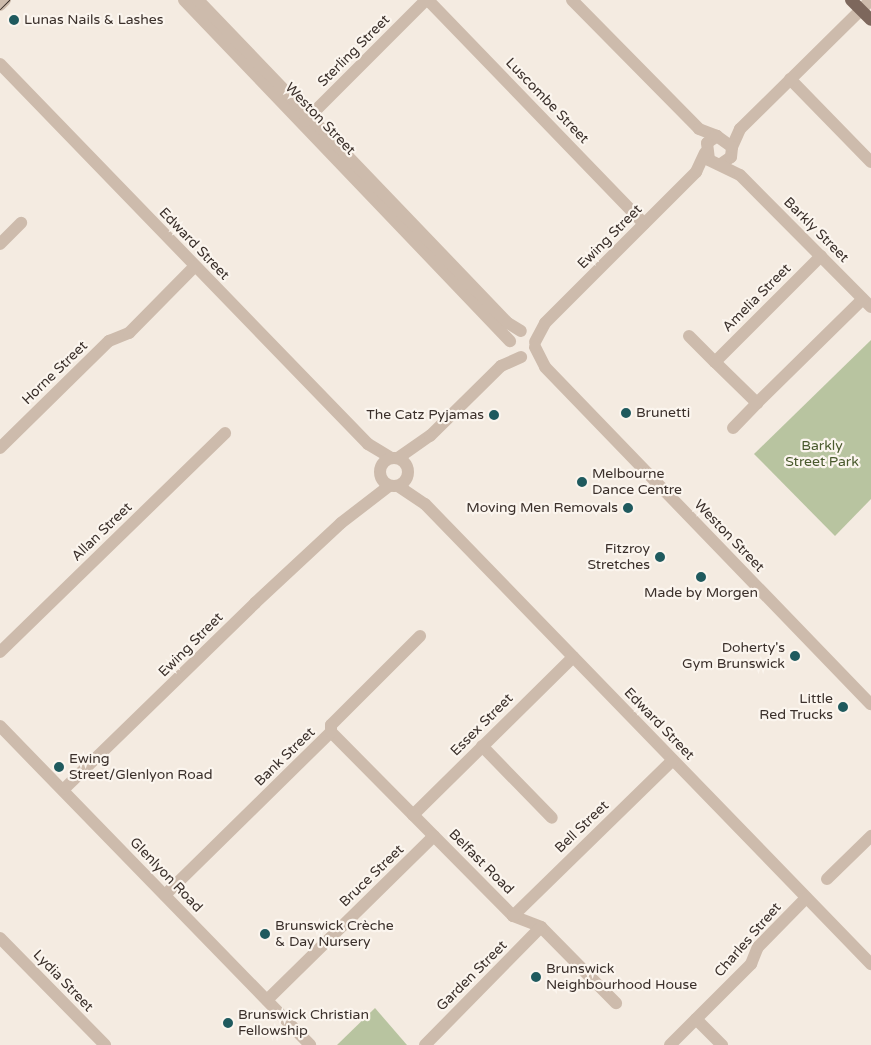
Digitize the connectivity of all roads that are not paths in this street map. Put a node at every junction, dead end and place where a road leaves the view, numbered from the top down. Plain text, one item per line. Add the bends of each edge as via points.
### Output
1 (5, 0) edge
2 (184, 0) edge
3 (198, 0) edge
4 (427, 0) edge
5 (572, 0) edge
6 (851, 0) edge
7 (871, 0) edge
8 (0, 5) edge
9 (861, 10) junction
10 (871, 20) edge
11 (212, 22) junction
12 (0, 64) edge
13 (790, 79) junction
14 (307, 119) junction
15 (699, 129) junction
16 (740, 129) junction
17 (719, 136) junction
18 (705, 150) junction
19 (732, 150) junction
20 (871, 162) edge
21 (719, 164) junction
22 (696, 172) junction
23 (740, 175) junction
24 (21, 224) dead end
25 (644, 224) junction
26 (412, 230) junction
27 (0, 244) edge
28 (821, 256) junction
29 (194, 267) junction
30 (867, 303) edge
31 (545, 323) junction
32 (523, 331) junction
33 (689, 336) dead end
34 (510, 344) junction
35 (535, 344) junction
36 (523, 357) junction
37 (715, 362) junction
38 (501, 366) junction
39 (545, 367) junction
40 (757, 403) junction
41 (733, 428) dead end
42 (225, 433) dead end
43 (430, 436) junction
44 (368, 444) junction
45 (0, 448) edge
46 (394, 458) junction
47 (380, 471) junction
48 (408, 472) junction
49 (393, 486) junction
50 (425, 504) junction
51 (341, 523) junction
52 (420, 636) dead end
53 (0, 652) edge
54 (573, 657) junction
55 (871, 704) edge
56 (0, 726) edge
57 (331, 732) junction
58 (482, 746) junction
59 (673, 760) junction
60 (64, 790) junction
61 (413, 815) junction
62 (552, 818) dead end
63 (434, 836) junction
64 (871, 836) edge
65 (827, 879) dead end
66 (165, 895) junction
67 (806, 898) junction
68 (513, 916) junction
69 (541, 927) junction
70 (0, 938) edge
71 (871, 964) edge
72 (267, 1000) junction
73 (616, 1003) dead end
74 (696, 1019) junction
75 (105, 1045) edge
76 (310, 1045) edge
77 (425, 1045) edge
78 (670, 1045) edge
79 (722, 1045) edge

1 - 8 street
2 - 11 street, Weston Street
3 - 11 street, Weston Street
4 - 14 street, Sterling Street
4 - 25 street, Luscombe Street
5 - 15 street
6 - 9 main road
7 - 9 street
9 - 10 main road
9 - 13 street
11 - 14 street, Weston Street
12 - 29 street, Edward Street
13 - 16 street
13 - 20 street
14 - 26 street, Weston Street
15 - 17 street
15 - 18 street
16 - 17 street
16 - 19 street
17 - 18 street
17 - 19 street
18 - 21 street, Barkly Street
18 - 22 street, Ewing Street
19 - 21 street
19 - 23 street, Barkly Street
21 - 22 street, Ewing Street
21 - 23 street, Barkly Street
22 - 25 street, Ewing Street
23 - 28 street, Barkly Street
24 - 27 street
25 - 31 street, Ewing Street
26 - 32 street, Weston Street
26 - 34 street, Weston Street
28 - 30 street, Barkly Street
28 - 37 street, Amelia Street
29 - 44 street, Edward Street
29 - 45 street, Horne Street via 140,320 117,329 109,341
30 - 40 street
31 - 32 street, Ewing Street
31 - 35 street, Ewing Street
32 - 34 street
32 - 35 street, Weston Street
33 - 37 street
34 - 36 street, Weston Street
34 - 38 street
35 - 36 street, Ewing Street
35 - 39 street, Weston Street
36 - 38 street
36 - 39 street, Weston Street
37 - 40 street
38 - 43 street
39 - 55 street, Weston Street
40 - 41 street
42 - 53 street, Allan Street
43 - 46 street
43 - 48 street
44 - 46 street, Edward Street
44 - 47 street, Edward Street
46 - 47 street, Ewing Street
46 - 48 street, Edward Street
47 - 49 street, Edward Street
47 - 51 street, Ewing Street
48 - 49 street, Ewing Street
48 - 50 street, Edward Street
49 - 50 street, Edward Street
49 - 51 street, Ewing Street
50 - 54 street, Edward Street
51 - 60 street, Ewing Street
52 - 57 street, Bank Street via 331,725
54 - 58 street, Essex Street
54 - 59 street, Edward Street
56 - 60 street, Glenlyon Road
57 - 61 street, Belfast Road
57 - 66 street, Bank Street
58 - 61 street, Essex Street
58 - 62 street
59 - 67 street, Edward Street
59 - 68 street, Bell Street
60 - 66 street, Glenlyon Road
61 - 63 street, Belfast Road
63 - 68 street, Belfast Road
63 - 72 street, Bruce Street
64 - 65 street
66 - 72 street, Glenlyon Road
67 - 71 street, Edward Street
67 - 74 street, Charles Street via 758,947 751,964
68 - 69 street, Belfast Road
69 - 73 street, Belfast Road
69 - 77 street, Garden Street
70 - 75 street, Lydia Street
72 - 76 street, Glenlyon Road
74 - 78 street, Charles Street
74 - 79 street

